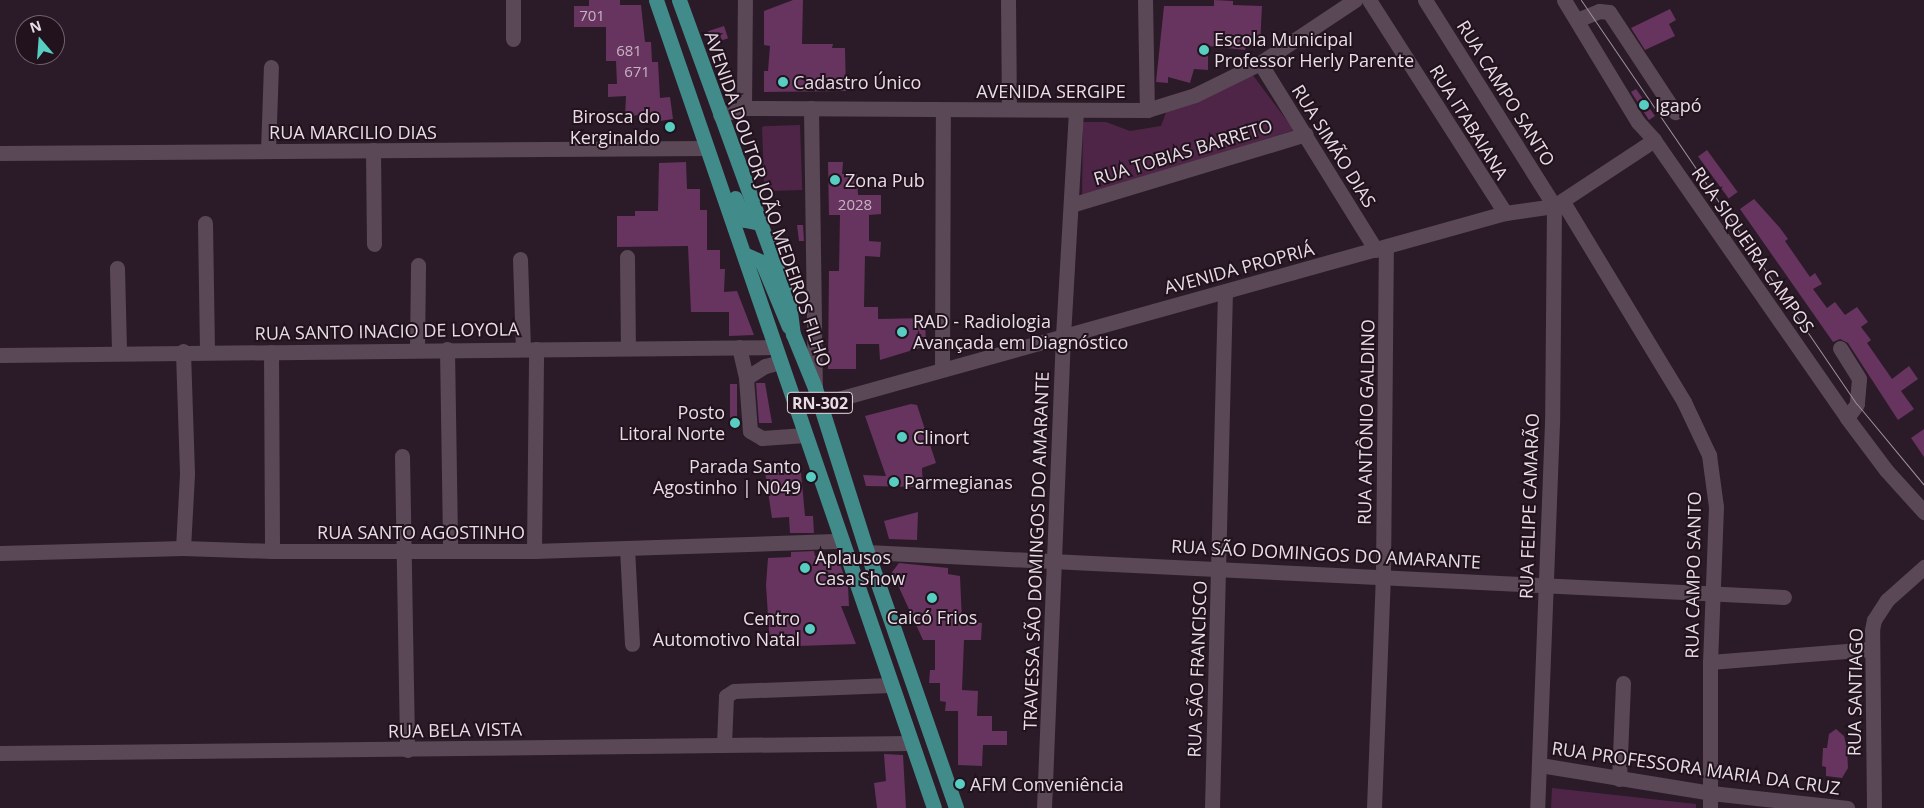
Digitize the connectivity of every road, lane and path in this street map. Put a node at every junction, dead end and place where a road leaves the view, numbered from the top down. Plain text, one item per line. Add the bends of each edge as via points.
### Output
1 (513, 0) edge
2 (656, 0) edge
3 (679, 0) edge
4 (745, 0) edge
5 (1008, 0) edge
6 (1145, 0) edge
7 (1355, 0) edge
8 (1369, 0) edge
9 (1426, 0) edge
10 (1564, 0) edge
11 (1596, 5) edge
12 (1577, 20) junction
13 (513, 39) dead end
14 (1260, 63) junction
15 (271, 67) dead end
16 (744, 108) junction
17 (810, 108) junction
18 (1009, 109) junction
19 (943, 110) junction
20 (1076, 110) junction
21 (1147, 110) junction
22 (1675, 112) dead end
23 (720, 114) junction
24 (1306, 134) junction
25 (1654, 140) junction
26 (706, 148) junction
27 (373, 150) junction
28 (268, 151) junction
29 (0, 153) edge
30 (1559, 204) junction
31 (1071, 205) junction
32 (1505, 213) junction
33 (205, 223) dead end
34 (761, 224) junction
35 (374, 244) dead end
36 (1381, 248) junction
37 (744, 254) junction
38 (627, 257) dead end
39 (520, 259) dead end
40 (418, 265) dead end
41 (117, 268) dead end
42 (1225, 291) junction
43 (793, 334) junction
44 (1063, 336) junction
45 (628, 347) junction
46 (739, 347) junction
47 (775, 347) junction
48 (530, 348) junction
49 (1840, 348) dead end
50 (416, 349) junction
51 (446, 349) junction
52 (183, 351) junction
53 (207, 351) junction
54 (119, 352) junction
55 (271, 352) junction
56 (0, 355) edge
57 (780, 362) junction
58 (942, 369) junction
59 (746, 378) junction
60 (815, 388) junction
61 (820, 404) junction
62 (1847, 418) junction
63 (805, 436) junction
64 (402, 456) dead end
65 (1924, 512) edge
66 (842, 541) junction
67 (183, 548) junction
68 (627, 548) junction
69 (450, 550) junction
70 (403, 551) junction
71 (534, 551) junction
72 (272, 552) junction
73 (867, 552) junction
74 (0, 553) edge
75 (1052, 559) junction
76 (1924, 567) edge
77 (1219, 568) junction
78 (1383, 576) junction
79 (1544, 584) junction
80 (1714, 594) junction
81 (1784, 597) dead end
82 (632, 644) dead end
83 (1871, 649) junction
84 (1710, 662) junction
85 (1623, 683) dead end
86 (891, 684) junction
87 (911, 743) junction
88 (724, 744) junction
89 (407, 750) junction
90 (0, 753) edge
91 (1540, 765) junction
92 (1619, 779) junction
93 (1710, 800) edge
94 (934, 808) edge
95 (956, 808) edge
96 (1044, 808) edge
97 (1212, 808) edge
98 (1374, 808) edge
99 (1537, 808) edge
100 (1847, 808) edge
101 (1874, 808) edge

1 - 13 street
2 - 26 main road, RN-302
3 - 23 main road, AVENIDA DOUTOR JOÃO MEDEIROS FILHO / RN-302
4 - 16 street
5 - 18 street
6 - 21 street
7 - 14 street, AVENIDA SERGIPE
8 - 32 street, RUA ITABAIANA
9 - 30 street, RUA CAMPO SANTO
10 - 12 street, RUA SIQUEIRA CAMPOS
11 - 12 street
11 - 22 street via 1608,12
12 - 25 street, RUA SIQUEIRA CAMPOS via 1604,70
14 - 21 street, AVENIDA SERGIPE via 1195,95
14 - 24 street, RUA SIMÃO DIAS
15 - 28 street
16 - 17 street, AVENIDA SERGIPE
16 - 23 street, AVENIDA SERGIPE
17 - 19 street, AVENIDA SERGIPE
17 - 60 street
18 - 19 street, AVENIDA SERGIPE
18 - 20 street, AVENIDA SERGIPE
19 - 58 street
20 - 21 street, AVENIDA SERGIPE
20 - 31 street, TRAVESSA SÃO DOMINGOS DO AMARANTE
23 - 34 main road, AVENIDA DOUTOR JOÃO MEDEIROS FILHO / RN-302
24 - 31 street, RUA TOBIAS BARRETO
24 - 36 street, RUA SIMÃO DIAS
25 - 30 street, AVENIDA PROPRIÁ
25 - 62 street, RUA SIQUEIRA CAMPOS
26 - 27 street, RUA MARCILIO DIAS
26 - 34 main road via 725,173 741,216
26 - 37 main road, RN-302
27 - 28 street, RUA MARCILIO DIAS
27 - 35 street
28 - 29 street, RUA MARCILIO DIAS
30 - 32 street, AVENIDA PROPRIÁ
30 - 79 street, RUA FELIPE CAMARÃO
30 - 80 street, RUA CAMPO SANTO via 1698,429 1708,455 1716,507
31 - 44 street, TRAVESSA SÃO DOMINGOS DO AMARANTE
32 - 36 street, AVENIDA PROPRIÁ
33 - 53 street
34 - 43 main road, AVENIDA DOUTOR JOÃO MEDEIROS FILHO / RN-302 via 789,303
36 - 42 street, AVENIDA PROPRIÁ
36 - 78 street, RUA ANTÔNIO GALDINO
37 - 43 main road via 762,262 776,301
37 - 47 main road, RN-302
38 - 45 street
39 - 48 street
40 - 50 street
41 - 54 street
42 - 44 street, AVENIDA PROPRIÁ
42 - 77 street, RUA SÃO FRANCISCO
43 - 60 main road, AVENIDA DOUTOR JOÃO MEDEIROS FILHO / RN-302
44 - 58 street, AVENIDA PROPRIÁ
44 - 75 street, TRAVESSA SÃO DOMINGOS DO AMARANTE
45 - 46 street, RUA SANTO INACIO DE LOYOLA
45 - 48 street, RUA SANTO INACIO DE LOYOLA
46 - 47 street, RUA SANTO INACIO DE LOYOLA
46 - 59 street
47 - 57 main road, RN-302
48 - 51 street, RUA SANTO INACIO DE LOYOLA
48 - 71 street
49 - 62 street via 1859,379 1857,404
50 - 51 street, RUA SANTO INACIO DE LOYOLA
50 - 55 street, RUA SANTO INACIO DE LOYOLA
51 - 69 street
52 - 53 street, RUA SANTO INACIO DE LOYOLA
52 - 54 street, RUA SANTO INACIO DE LOYOLA
52 - 67 street via 187,473
53 - 55 street, RUA SANTO INACIO DE LOYOLA
54 - 56 street, RUA SANTO INACIO DE LOYOLA
55 - 72 street
57 - 59 street via 765,366
57 - 63 main road, RN-302
58 - 61 street, AVENIDA PROPRIÁ
59 - 63 street via 750,431 762,438
60 - 61 main road, AVENIDA DOUTOR JOÃO MEDEIROS FILHO / RN-302
61 - 73 main road, AVENIDA DOUTOR JOÃO MEDEIROS FILHO / RN-302
62 - 65 street, RUA SIQUEIRA CAMPOS via 1886,470
63 - 66 main road, RN-302
64 - 70 street
66 - 68 street, RUA SANTO AGOSTINHO
66 - 86 main road, RN-302
67 - 72 street, RUA SANTO AGOSTINHO
67 - 74 street, RUA SANTO AGOSTINHO
68 - 71 street, RUA SANTO AGOSTINHO
68 - 82 street
69 - 70 street, RUA SANTO AGOSTINHO
69 - 71 street, RUA SANTO AGOSTINHO
70 - 72 street, RUA SANTO AGOSTINHO
70 - 89 street
73 - 75 street, RUA SÃO DOMINGOS DO AMARANTE
73 - 95 main road, AVENIDA DOUTOR JOÃO MEDEIROS FILHO / RN-302
75 - 77 street, RUA SÃO DOMINGOS DO AMARANTE
75 - 96 street, TRAVESSA SÃO DOMINGOS DO AMARANTE via 1051,682
76 - 83 street, RUA SANTIAGO via 1878,612 1872,630
77 - 78 street, RUA SÃO DOMINGOS DO AMARANTE
77 - 97 street, RUA SÃO FRANCISCO
78 - 79 street, RUA SÃO DOMINGOS DO AMARANTE
78 - 98 street, RUA ANTÔNIO GALDINO
79 - 80 street, RUA SÃO DOMINGOS DO AMARANTE
79 - 91 street, RUA FELIPE CAMARÃO
80 - 81 street, RUA SÃO DOMINGOS DO AMARANTE
80 - 84 street, RUA CAMPO SANTO
83 - 84 street
83 - 101 street, RUA SANTIAGO
84 - 93 street, RUA CAMPO SANTO
85 - 92 street
86 - 87 main road, RN-302
86 - 88 street via 734,691 726,696
87 - 88 street, RUA BELA VISTA
87 - 94 main road, RN-302
88 - 89 street, RUA BELA VISTA
89 - 90 street, RUA BELA VISTA
91 - 92 street, RUA PROFESSORA MARIA DA CRUZ
91 - 99 street, RUA FELIPE CAMARÃO
92 - 93 street, RUA PROFESSORA MARIA DA CRUZ
93 - 100 street, RUA PROFESSORA MARIA DA CRUZ

